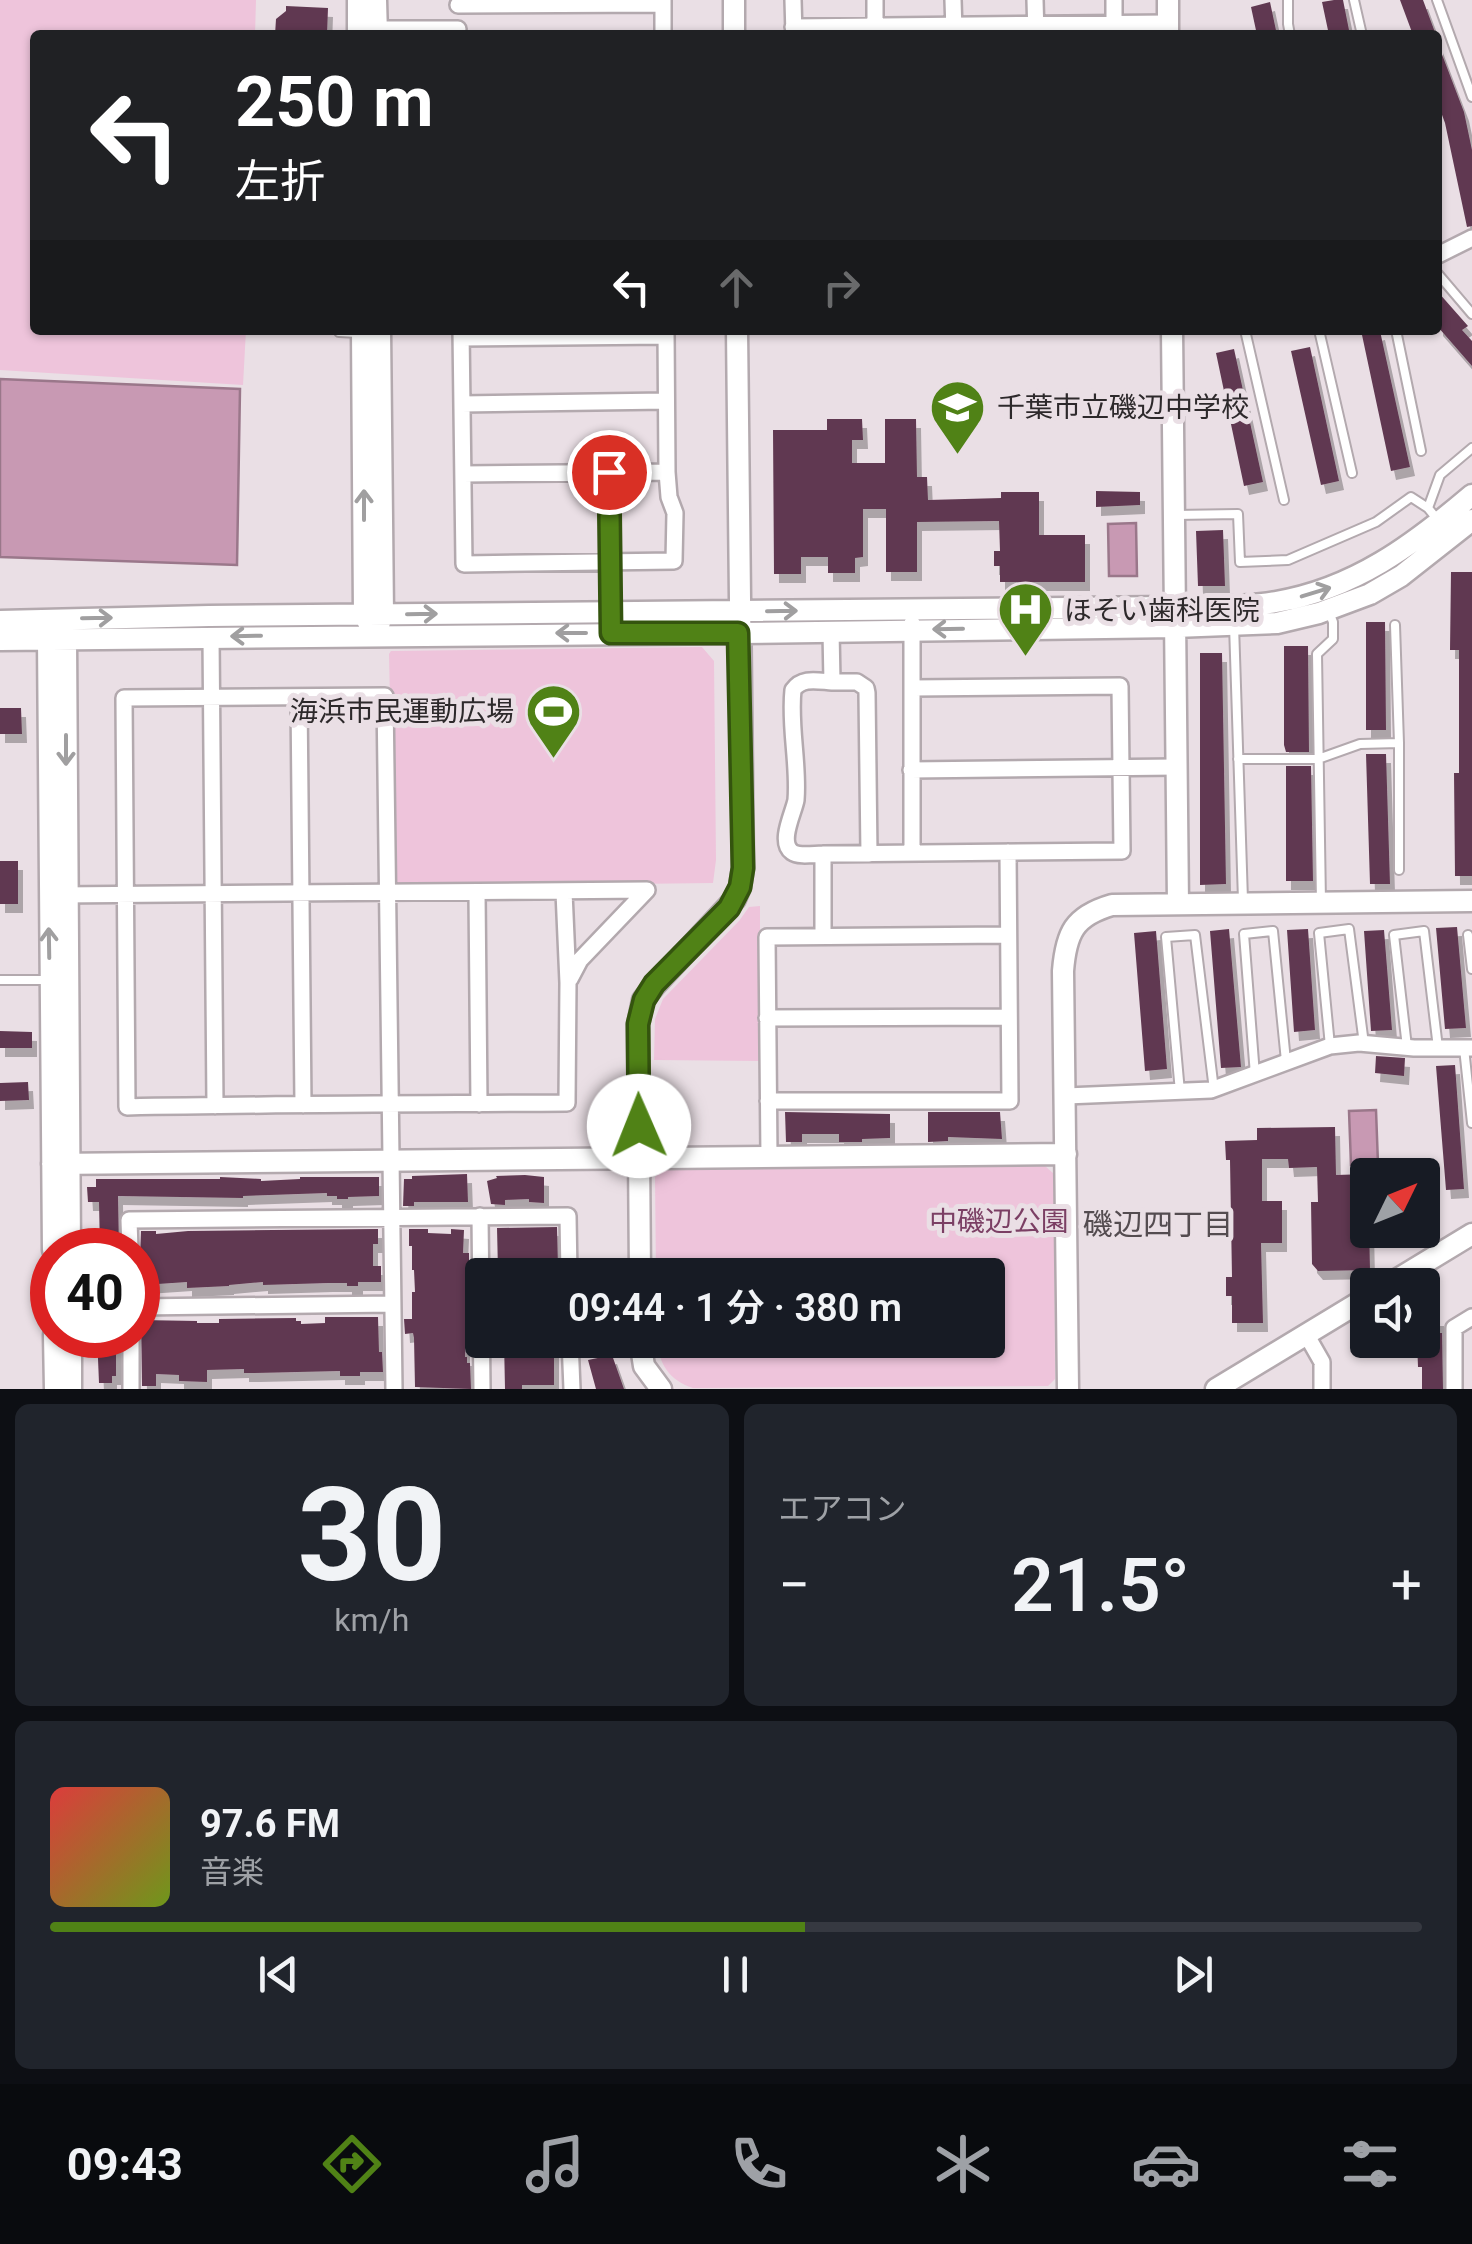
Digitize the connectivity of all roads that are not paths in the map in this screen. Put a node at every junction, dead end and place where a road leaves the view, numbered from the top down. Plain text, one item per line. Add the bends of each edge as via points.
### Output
1 (358, 0) edge
2 (376, 0) edge
3 (734, 0) edge
4 (793, 0) edge
5 (875, 0) edge
6 (954, 0) edge
7 (1035, 0) edge
8 (1114, 0) edge
9 (1168, 0) edge
10 (1288, 0) edge
11 (1354, 0) edge
12 (1437, 0) edge
13 (663, 2) edge
14 (458, 3) edge
15 (1114, 29) edge
16 (1168, 29) edge
17 (367, 30) edge
18 (368, 30) edge
19 (458, 30) edge
20 (663, 30) edge
21 (734, 30) edge
22 (794, 30) edge
23 (875, 30) edge
24 (954, 30) edge
25 (1036, 30) edge
26 (1289, 30) edge
27 (1361, 30) edge
28 (1472, 97) edge
29 (1472, 238) edge
30 (1442, 253) edge
31 (1442, 279) edge
32 (1472, 314) edge
33 (368, 335) edge
34 (461, 335) edge
35 (666, 335) edge
36 (736, 335) edge
37 (1172, 335) edge
38 (1245, 335) edge
39 (1320, 335) edge
40 (1397, 335) edge
41 (666, 401) junction
42 (462, 404) junction
43 (1472, 448) edge
44 (1421, 451) dead end
45 (609, 472) junction
46 (667, 472) junction
47 (1352, 473) dead end
48 (463, 474) junction
49 (1472, 495) edge
50 (1284, 500) dead end
51 (1174, 515) junction
52 (1434, 515) junction
53 (1469, 528) edge
54 (610, 562) junction
55 (1328, 610) junction
56 (373, 615) junction
57 (1174, 617) junction
58 (912, 620) junction
59 (0, 621) edge
60 (611, 622) junction
61 (738, 622) junction
62 (1234, 625) junction
63 (1396, 625) dead end
64 (830, 631) junction
65 (56, 632) junction
66 (374, 635) junction
67 (210, 636) junction
68 (0, 640) edge
69 (832, 682) junction
70 (912, 688) junction
71 (211, 697) junction
72 (300, 697) junction
73 (1399, 743) junction
74 (1238, 758) junction
75 (1318, 759) junction
76 (1177, 767) junction
77 (1121, 768) junction
78 (911, 770) junction
79 (1008, 852) junction
80 (912, 853) junction
81 (822, 854) junction
82 (870, 854) junction
83 (1399, 870) dead end
84 (564, 892) junction
85 (388, 893) junction
86 (476, 893) junction
87 (214, 894) junction
88 (302, 894) junction
89 (58, 895) junction
90 (126, 895) junction
91 (1472, 900) edge
92 (1322, 902) junction
93 (1243, 903) junction
94 (1178, 904) junction
95 (1008, 935) junction
96 (1468, 935) dead end
97 (823, 936) junction
98 (1472, 968) edge
99 (0, 980) edge
100 (50, 980) junction
101 (568, 983) junction
102 (1009, 1017) junction
103 (767, 1018) junction
104 (1364, 1044) junction
105 (1330, 1046) junction
106 (1407, 1048) junction
107 (1438, 1048) junction
108 (1468, 1048) edge
109 (1286, 1062) junction
110 (1255, 1075) junction
111 (1214, 1090) junction
112 (1180, 1092) junction
113 (1066, 1096) junction
114 (768, 1101) junction
115 (392, 1104) junction
116 (480, 1104) junction
117 (215, 1106) junction
118 (303, 1106) junction
119 (1472, 1124) edge
120 (1066, 1154) junction
121 (769, 1156) junction
122 (639, 1159) junction
123 (391, 1160) junction
124 (61, 1164) junction
125 (480, 1216) junction
126 (391, 1218) junction
127 (55, 1228) edge
128 (68, 1228) edge
129 (129, 1228) edge
130 (1472, 1234) edge
131 (481, 1258) edge
132 (569, 1258) edge
133 (640, 1258) edge
134 (1416, 1268) edge
135 (394, 1304) junction
136 (160, 1307) edge
137 (1350, 1308) edge
138 (1472, 1317) edge
139 (1306, 1334) junction
140 (54, 1358) edge
141 (71, 1358) edge
142 (131, 1358) edge
143 (482, 1358) edge
144 (571, 1358) edge
145 (643, 1358) edge
146 (1225, 1387) edge
147 (54, 1389) edge
148 (71, 1389) edge
149 (131, 1389) edge
150 (394, 1389) edge
151 (482, 1389) edge
152 (572, 1389) edge
153 (661, 1389) edge
154 (1068, 1389) edge
155 (1322, 1389) edge
156 (1454, 1389) edge

1 - 17 street
2 - 18 street
3 - 21 street
4 - 22 street
5 - 23 street
6 - 24 street
7 - 25 street
8 - 15 street
9 - 16 street
10 - 26 lane
11 - 27 lane
12 - 28 lane
13 - 14 street
13 - 20 street
14 - 19 street
15 - 16 street
15 - 25 street
23 - 24 street
24 - 25 street
29 - 30 street
31 - 32 lane
33 - 56 street
34 - 42 street
35 - 41 street
36 - 61 street
37 - 51 street
38 - 50 lane
39 - 47 lane
40 - 44 lane
41 - 42 street
41 - 46 street
42 - 48 street
43 - 52 lane via 1440,475
45 - 46 street
45 - 48 street
45 - 54 street
46 - 54 street via 674,561
48 - 54 street via 464,564
49 - 52 street
51 - 52 lane via 1238,514 1240,562 1288,560 1376,522 1411,498
51 - 57 street
57 -> 52 street via 1313,594 1390,559
53 - 55 street via 1402,576
54 - 60 street
55 - 62 street via 1276,624
55 - 75 lane via 1332,639 1317,654
56 -> 60 street
65 -> 56 street
56 - 66 street
57 - 58 street
57 - 62 street
57 - 76 street
61 -> 58 street
58 - 64 street
58 - 70 street
59 - 65 street
60 - 61 street
60 -> 66 street
61 - 64 street
61 - 122 street via 740,887 729,908 644,1000 638,1024
62 - 74 lane
63 - 73 lane
64 - 69 street
65 - 67 street
65 - 68 street
65 - 89 street
66 -> 67 street
67 - 71 street
69 - 81 street via 798,683 792,697 796,802 788,846 797,854
69 - 82 street via 866,688
70 - 77 street via 1120,686
70 - 78 street
71 - 72 street
71 - 87 street
71 - 90 street via 124,698
72 - 85 street via 385,696
72 - 88 street
73 - 75 lane via 1360,744
73 - 83 lane
74 - 75 lane
74 - 93 lane
75 - 92 lane
76 - 77 street
76 - 94 street
77 - 78 street
77 - 79 street via 1122,850
78 - 80 street
79 - 80 street
79 - 95 street
80 - 82 street
81 - 82 street
81 - 97 street
84 - 86 street
84 - 101 street
84 - 101 street via 647,890 580,960
85 - 86 street
85 - 88 street
85 - 115 street
86 - 116 street
87 - 88 street
87 - 90 street
87 - 117 street
88 - 118 street
89 - 90 street
100 -> 89 street
89 - 124 street
90 - 117 street via 127,1108
91 - 92 street
92 - 93 street
93 - 94 street
94 - 113 street via 1112,905 1072,929 1063,971
95 - 97 street
95 - 102 street
96 - 98 lane
97 - 103 street via 767,937
99 - 100 lane
100 - 124 street
101 - 116 street via 567,1104
102 - 103 street
102 - 114 street via 1010,1100
103 - 114 street
104 - 105 street
104 - 105 lane via 1348,930 1319,933
104 - 106 street
105 - 109 street
106 - 107 street
106 - 107 lane via 1394,935 1424,931
107 - 108 street
108 - 119 lane
109 - 110 street
109 - 110 lane via 1272,931 1244,934
110 - 111 street
111 - 112 street
111 - 112 lane via 1195,935 1166,937
112 - 113 street
113 - 120 street
114 - 121 street
115 - 116 street
115 - 118 street
115 - 123 street
117 - 118 street
120 - 121 street
120 - 154 street
121 - 122 street
122 - 123 street
122 - 133 street
123 - 124 street
123 - 126 street
124 - 127 street
124 - 128 street
125 - 126 street
125 - 131 street
125 - 132 street via 568,1216
126 - 129 street via 129,1220
126 - 135 street
130 - 134 street
135 - 136 street
135 - 150 street
137 - 139 street
138 - 156 street via 1454,1328
139 - 146 street
139 - 155 street via 1322,1362
140 - 147 street
141 - 148 street
142 - 149 street
143 - 151 street
144 - 152 street
145 - 153 street

